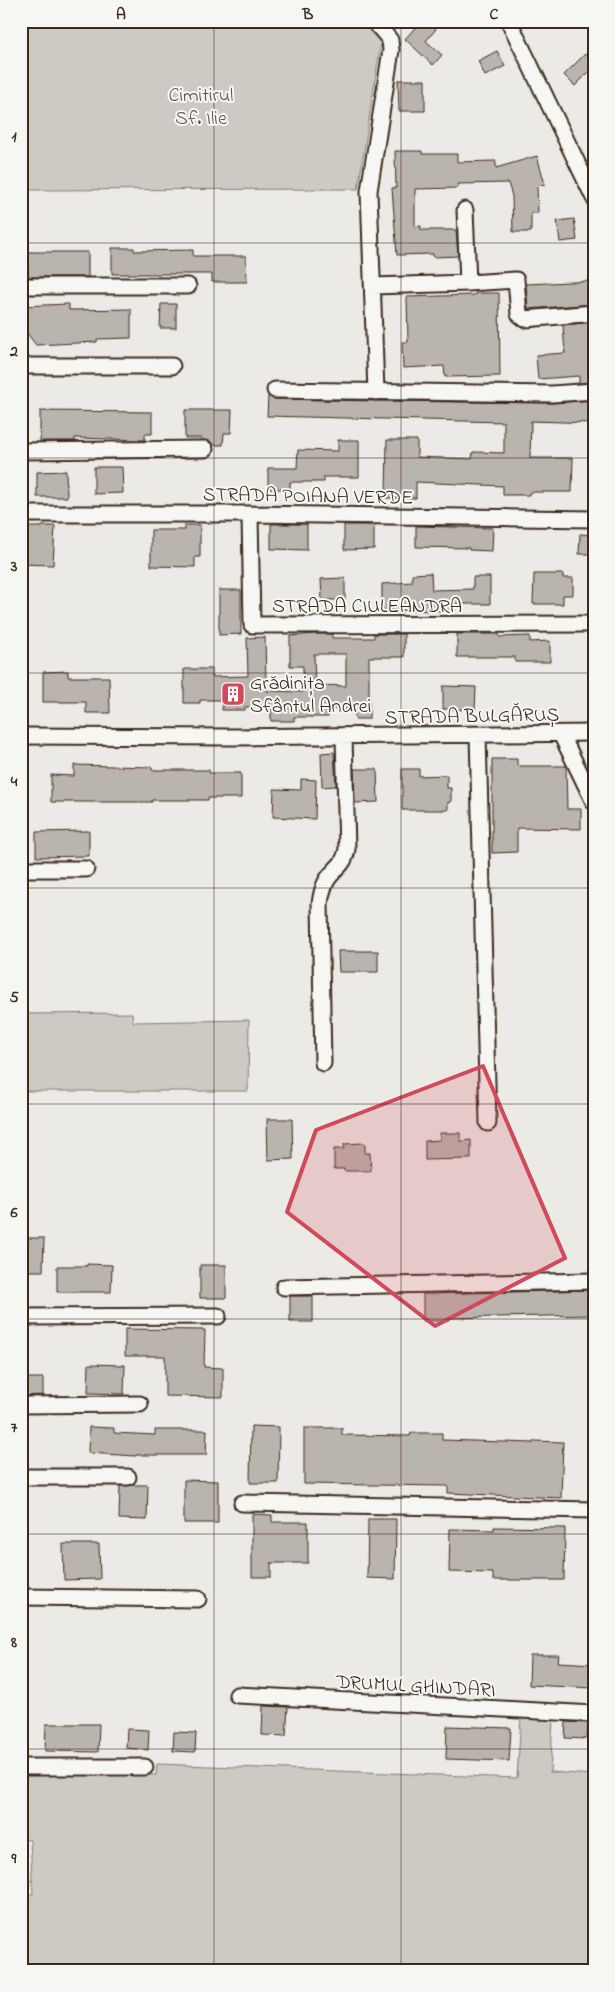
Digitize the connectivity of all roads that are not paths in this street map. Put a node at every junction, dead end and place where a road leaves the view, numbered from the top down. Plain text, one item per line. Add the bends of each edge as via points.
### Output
1 (374, 21) edge
2 (509, 21) edge
3 (594, 198) edge
4 (465, 210) dead end
5 (468, 283) junction
6 (21, 286) edge
7 (188, 286) dead end
8 (373, 286) junction
9 (594, 313) edge
10 (21, 366) edge
11 (172, 366) dead end
12 (275, 390) dead end
13 (594, 391) edge
14 (376, 392) junction
15 (205, 450) dead end
16 (21, 451) edge
17 (21, 514) edge
18 (253, 514) junction
19 (594, 519) edge
20 (594, 624) edge
21 (594, 733) edge
22 (561, 734) junction
23 (478, 735) junction
24 (21, 736) edge
25 (344, 737) junction
26 (594, 802) edge
27 (21, 869) edge
28 (86, 869) dead end
29 (323, 1063) dead end
30 (488, 1123) dead end
31 (594, 1282) edge
32 (284, 1287) dead end
33 (218, 1316) dead end
34 (21, 1317) edge
35 (140, 1404) dead end
36 (21, 1405) edge
37 (21, 1477) edge
38 (128, 1477) dead end
39 (242, 1503) dead end
40 (594, 1510) edge
41 (21, 1597) edge
42 (198, 1599) dead end
43 (237, 1695) dead end
44 (594, 1714) edge
45 (21, 1767) edge
46 (146, 1767) dead end

1 - 8 street via 390,40 390,50 369,191
2 - 3 street
4 - 5 street
5 - 8 street
5 - 9 street via 516,280 519,314 525,319
6 - 7 street
8 - 14 street
10 - 11 street
12 - 14 street
13 - 14 street via 552,394
15 - 16 street
17 - 18 street, STRADA POIANA VERDE
18 - 19 street, STRADA POIANA VERDE
18 - 20 street, STRADA CIULEANDRA via 252,625
21 - 22 street, STRADA BULGĂRUȘ
22 - 23 street, STRADA BULGĂRUȘ
22 - 26 street
23 - 25 street, STRADA BULGĂRUȘ
23 - 30 street
24 - 25 street, STRADA BULGĂRUȘ
25 - 29 street via 347,849 345,860 323,887 320,904
27 - 28 street
31 - 32 street
33 - 34 street
35 - 36 street
37 - 38 street
39 - 40 street
41 - 42 street
43 - 44 street, DRUMUL GHINDARI
45 - 46 street

